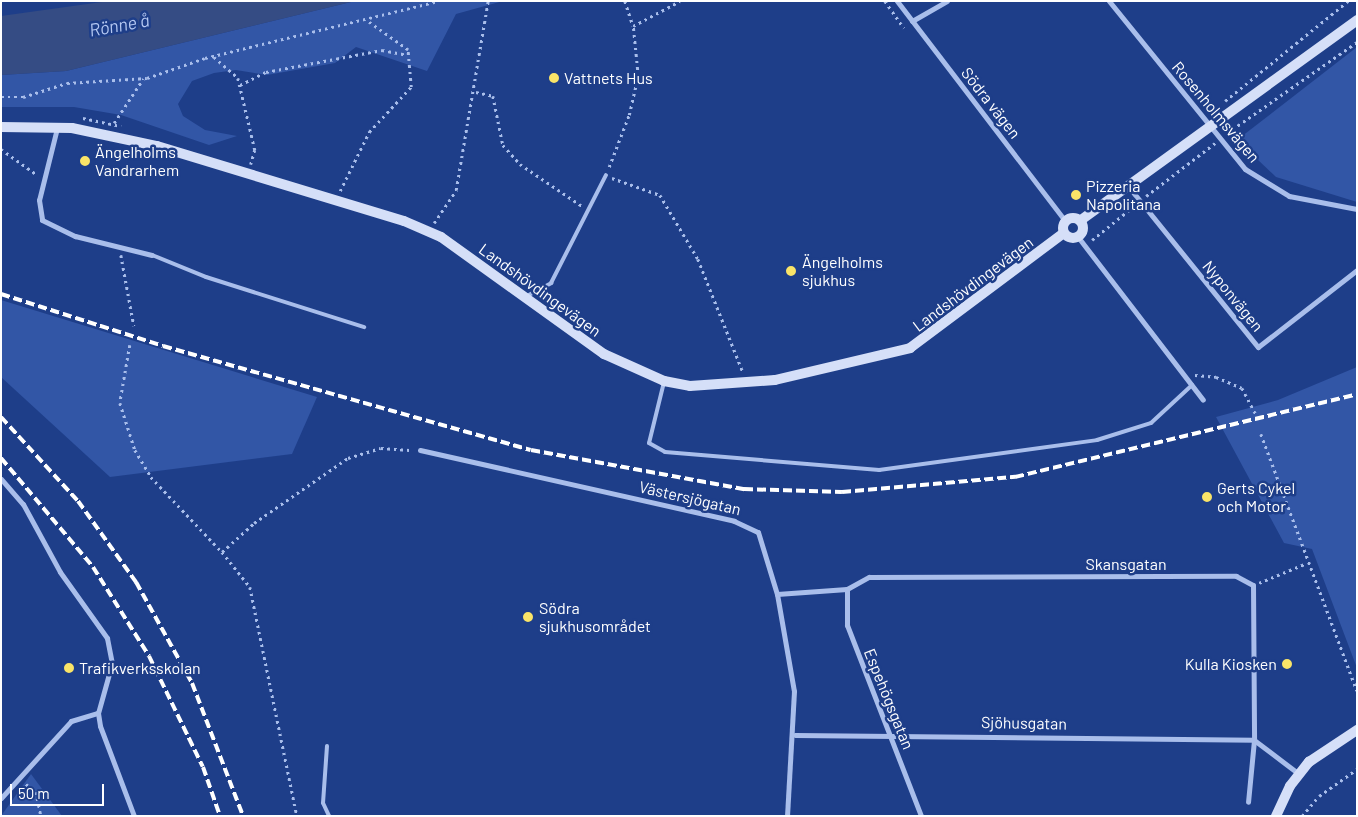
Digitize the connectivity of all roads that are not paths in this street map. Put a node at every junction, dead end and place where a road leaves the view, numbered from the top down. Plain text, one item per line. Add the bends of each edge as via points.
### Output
1 (897, 1) edge
2 (947, 1) edge
3 (1109, 1) edge
4 (1357, 20) edge
5 (912, 21) junction
6 (1207, 125) junction
7 (57, 127) junction
8 (1, 128) edge
9 (606, 175) road end
10 (1128, 186) junction
11 (1357, 209) edge
12 (1081, 220) junction
13 (1065, 221) junction
14 (1064, 233) junction
15 (1078, 237) junction
16 (152, 255) joint
17 (1357, 270) edge
18 (524, 299) junction
19 (364, 327) dead end
20 (664, 381) junction
21 (1192, 385) junction
22 (1203, 400) dead end
23 (420, 450) road end
24 (1, 479) edge
25 (847, 589) junction
26 (777, 594) junction
27 (98, 713) junction
28 (1357, 730) edge
29 (888, 733) junction
30 (794, 735) junction
31 (1254, 740) junction
32 (327, 746) dead end
33 (1299, 774) junction
34 (1, 798) edge
35 (1248, 802) dead end
36 (134, 816) edge
37 (329, 816) edge
38 (787, 816) edge
39 (921, 816) edge
40 (1276, 816) edge

1 - 5 street, Södra vägen
2 - 5 street
3 - 6 street, Rosenholmsvägen
4 - 6 street
5 - 13 street, Södra vägen
6 - 10 street
6 - 11 street, Rosenholmsvägen via 1245,169 1272,187 1308,202
7 - 8 street, Landshövdingevägen
7 - 16 street via 38,206 42,220 76,236
7 - 18 street, Landshövdingevägen via 157,146 250,169 338,197 441,236
9 - 18 lane via 551,283
10 - 12 street
10 - 17 street, Nyponvägen via 1258,347
12 - 13 street
12 - 15 street via 1084,230
13 - 14 street
14 - 15 street
14 - 20 street, Landshövdingevägen via 950,322 894,354 739,384 690,386
15 - 21 street
16 - 19 lane via 206,277
18 - 20 street, Landshövdingevägen via 604,354
20 - 21 lane via 649,443 665,452 879,470 1097,440 1151,423
21 - 22 street
23 - 26 street, Västersjögatan via 746,524 763,542
24 - 27 street via 24,504 60,572 107,638 112,664
25 - 26 street
25 - 29 street, Espehögsgatan via 848,625
25 - 31 street, Skansgatan via 870,577 1236,576 1253,586
26 - 30 street, Västersjögatan via 790,654
27 - 34 street via 71,721
27 - 36 street
28 - 33 street via 1320,753
29 - 30 street, Sjöhusgatan
29 - 31 street, Sjöhusgatan
29 - 39 street, Espehögsgatan
30 - 38 street, Västersjögatan
31 - 33 street
31 - 35 street
32 - 37 lane via 322,803
33 - 40 street

